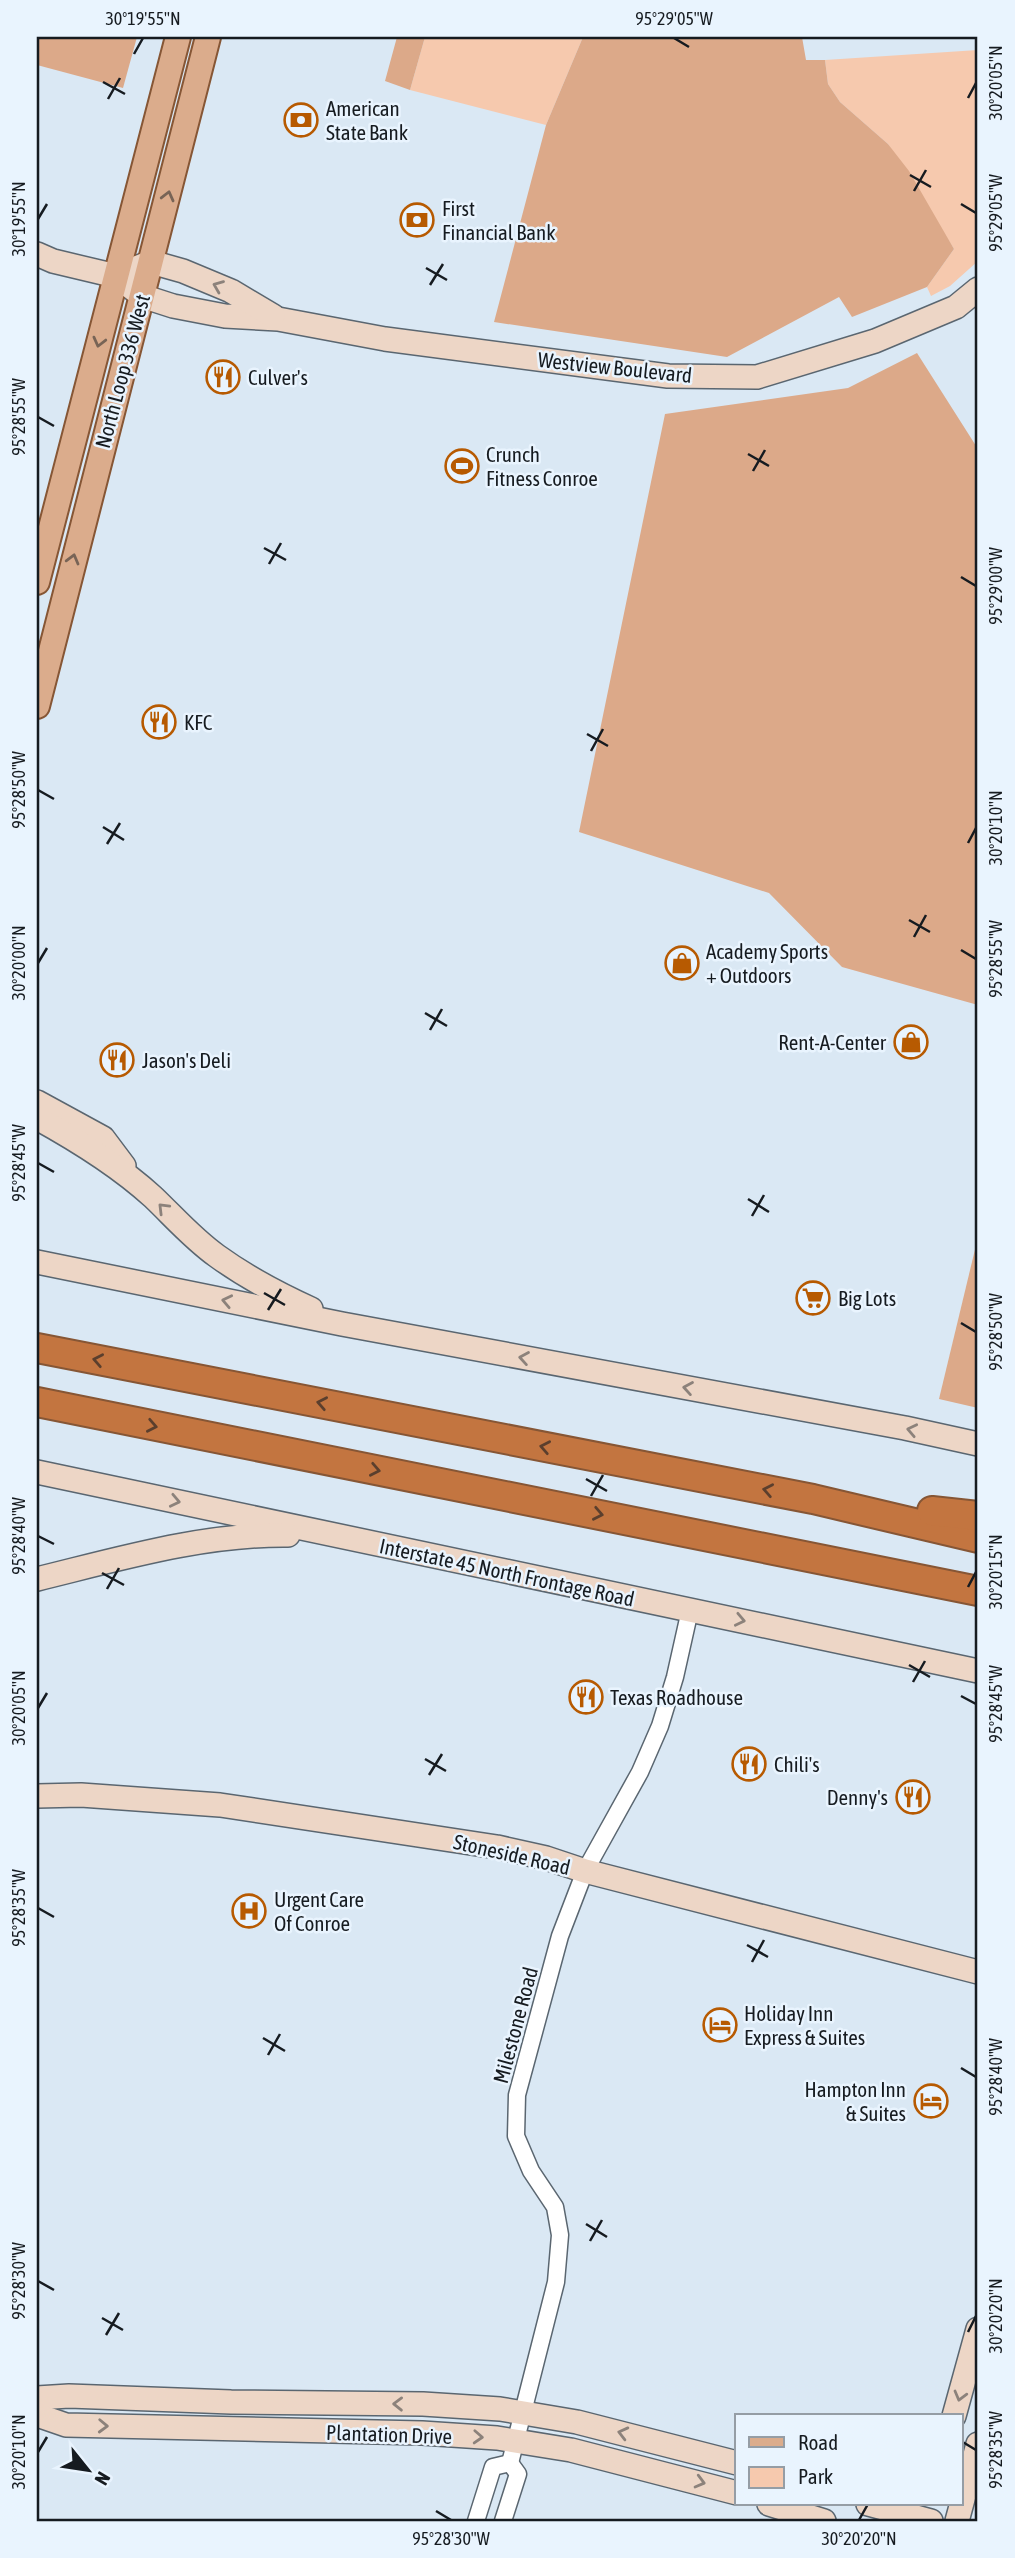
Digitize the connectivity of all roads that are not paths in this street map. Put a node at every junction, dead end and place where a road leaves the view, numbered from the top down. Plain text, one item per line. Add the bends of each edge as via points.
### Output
1 (178, 37) edge
2 (208, 37) edge
3 (37, 254) edge
4 (151, 262) junction
5 (116, 276) junction
6 (978, 289) edge
7 (142, 296) junction
8 (278, 319) junction
9 (37, 582) edge
10 (37, 706) edge
11 (37, 1102) edge
12 (37, 1118) edge
13 (138, 1185) junction
14 (37, 1262) edge
15 (342, 1324) junction
16 (37, 1348) edge
17 (37, 1402) edge
18 (978, 1444) edge
19 (37, 1472) edge
20 (813, 1499) junction
21 (978, 1516) edge
22 (338, 1536) junction
23 (978, 1538) edge
24 (816, 1557) junction
25 (37, 1579) edge
26 (978, 1591) edge
27 (978, 1608) edge
28 (690, 1609) junction
29 (978, 1671) edge
30 (37, 1796) edge
31 (585, 1871) junction
32 (978, 1972) edge
33 (978, 2329) edge
34 (37, 2398) edge
35 (522, 2413) junction
36 (955, 2414) edge
37 (37, 2415) edge
38 (978, 2444) edge
39 (513, 2452) junction
40 (735, 2462) edge
41 (735, 2493) edge
42 (962, 2503) edge
43 (775, 2506) edge
44 (877, 2506) edge
45 (478, 2514) edge
46 (928, 2517) edge
47 (504, 2518) edge
48 (824, 2521) edge

1 - 5 main road, North Loop 336 West
4 -> 2 main road, North Loop 336 West
3 - 5 street, Westview Boulevard
4 - 5 street
4 - 7 main road, North Loop 336 West
8 -> 4 street, Westview Boulevard via 231,291
5 - 7 street, Westview Boulevard
5 -> 9 main road, North Loop 336 West
6 - 8 street, Westview Boulevard via 956,307 875,341 757,377 668,376 385,339
7 - 8 street, Westview Boulevard via 225,316
10 -> 7 main road, North Loop 336 West
11 - 13 street via 103,1138
12 - 13 street
15 -> 13 street via 266,1288 217,1256
15 -> 14 street
18 -> 15 street
20 -> 16 highway
17 -> 24 highway
19 -> 22 street, Interstate 45 North Frontage Road
20 - 21 highway
20 - 23 highway
22 - 25 street via 250,1535 158,1550
22 - 28 street, Interstate 45 North Frontage Road
24 - 26 highway
24 - 27 highway
28 -> 29 street, Interstate 45 North Frontage Road
28 - 31 street, Milestone Road via 660,1726
30 - 31 street, Stoneside Road via 81,1795 246,1808 497,1847
31 - 32 street, Stoneside Road
31 - 35 street, Milestone Road via 560,1936 517,2095 516,2136 531,2171 555,2207 560,2235 556,2282
33 -> 36 street
35 -> 34 street, Plantation Drive via 423,2404
35 - 39 street, Milestone Road
40 -> 35 street, Plantation Drive via 577,2422
37 -> 39 street, Plantation Drive via 66,2425 422,2433
38 - 42 street
39 -> 41 street, Plantation Drive via 571,2450
39 - 45 street via 494,2467
39 - 47 street, Milestone Road via 518,2474
43 - 48 street
44 - 46 street
45 - 47 street

